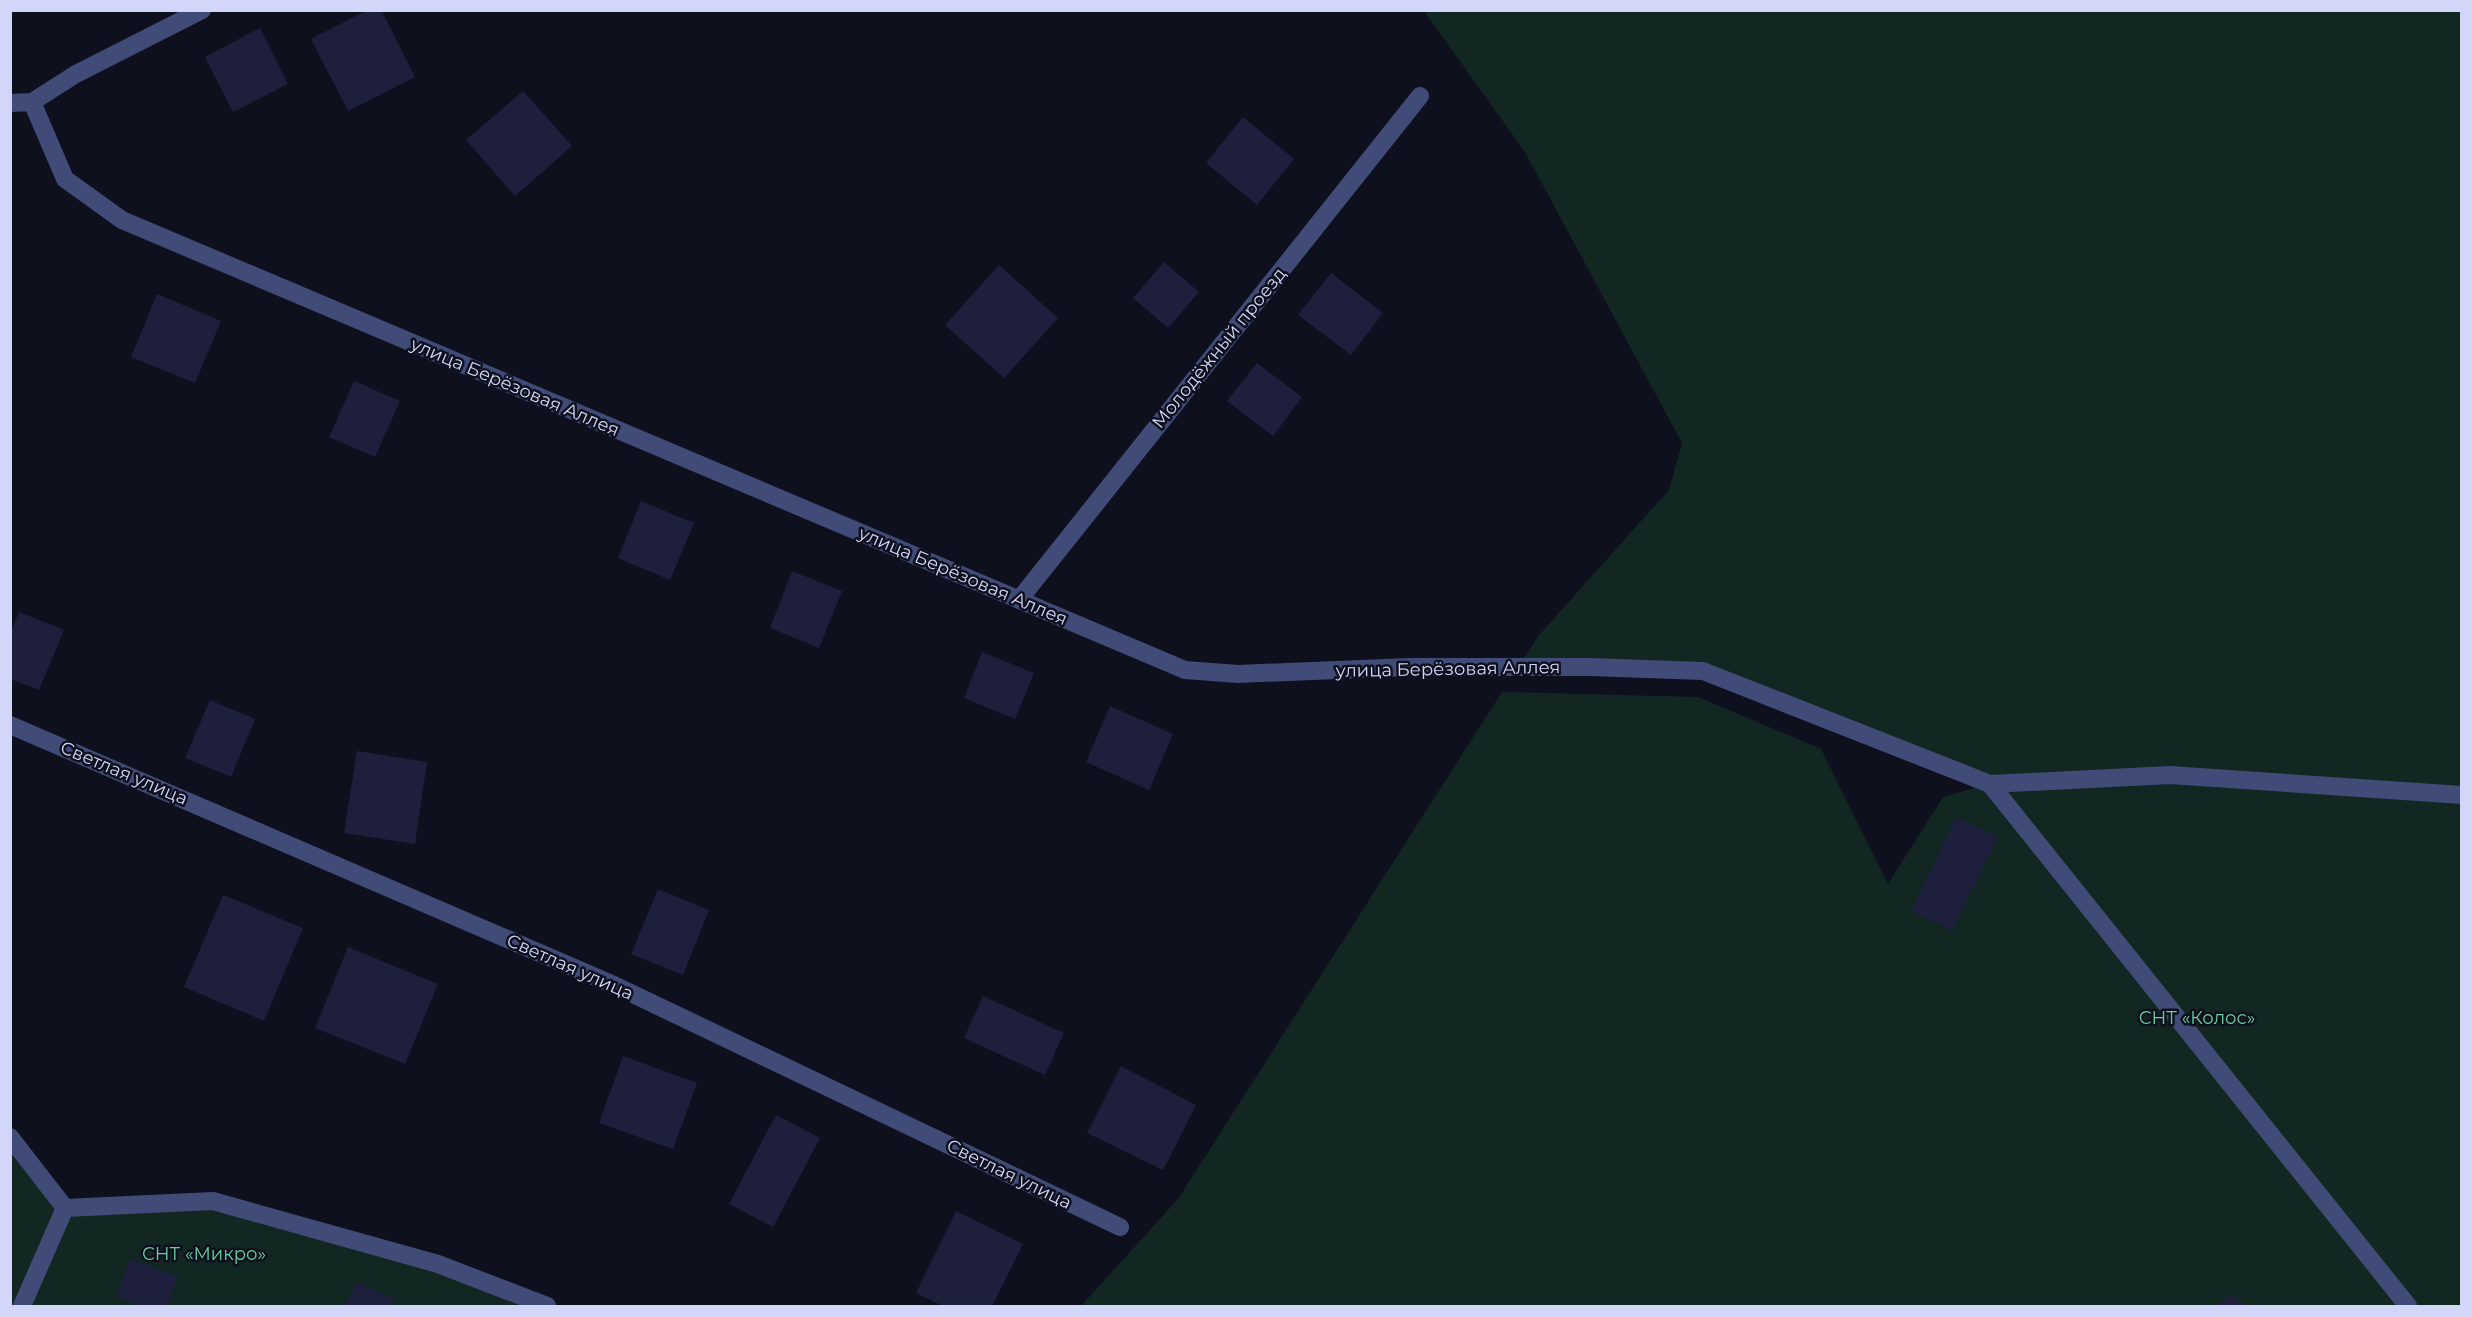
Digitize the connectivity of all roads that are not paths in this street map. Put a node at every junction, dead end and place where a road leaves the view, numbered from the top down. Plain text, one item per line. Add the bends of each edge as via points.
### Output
1 (202, 10) edge
2 (1420, 96) dead end
3 (32, 102) junction
4 (10, 103) edge
5 (1019, 600) junction
6 (10, 725) edge
7 (1990, 784) junction
8 (2462, 795) edge
9 (10, 1137) edge
10 (65, 1208) junction
11 (1120, 1227) dead end
12 (21, 1306) edge
13 (547, 1306) edge
14 (2408, 1306) edge

1 - 3 street via 76,74
2 - 5 street, Молодёжный проезд
3 - 4 street
3 - 5 street, улица Берёзовая Аллея via 65,178 122,220
5 - 7 street, улица Берёзовая Аллея via 1185,670 1238,674 1410,667 1703,671
6 - 11 street, Светлая улица via 614,985
7 - 8 street via 2170,775
7 - 14 street
9 - 10 street
10 - 12 street
10 - 13 street via 213,1201 438,1264

